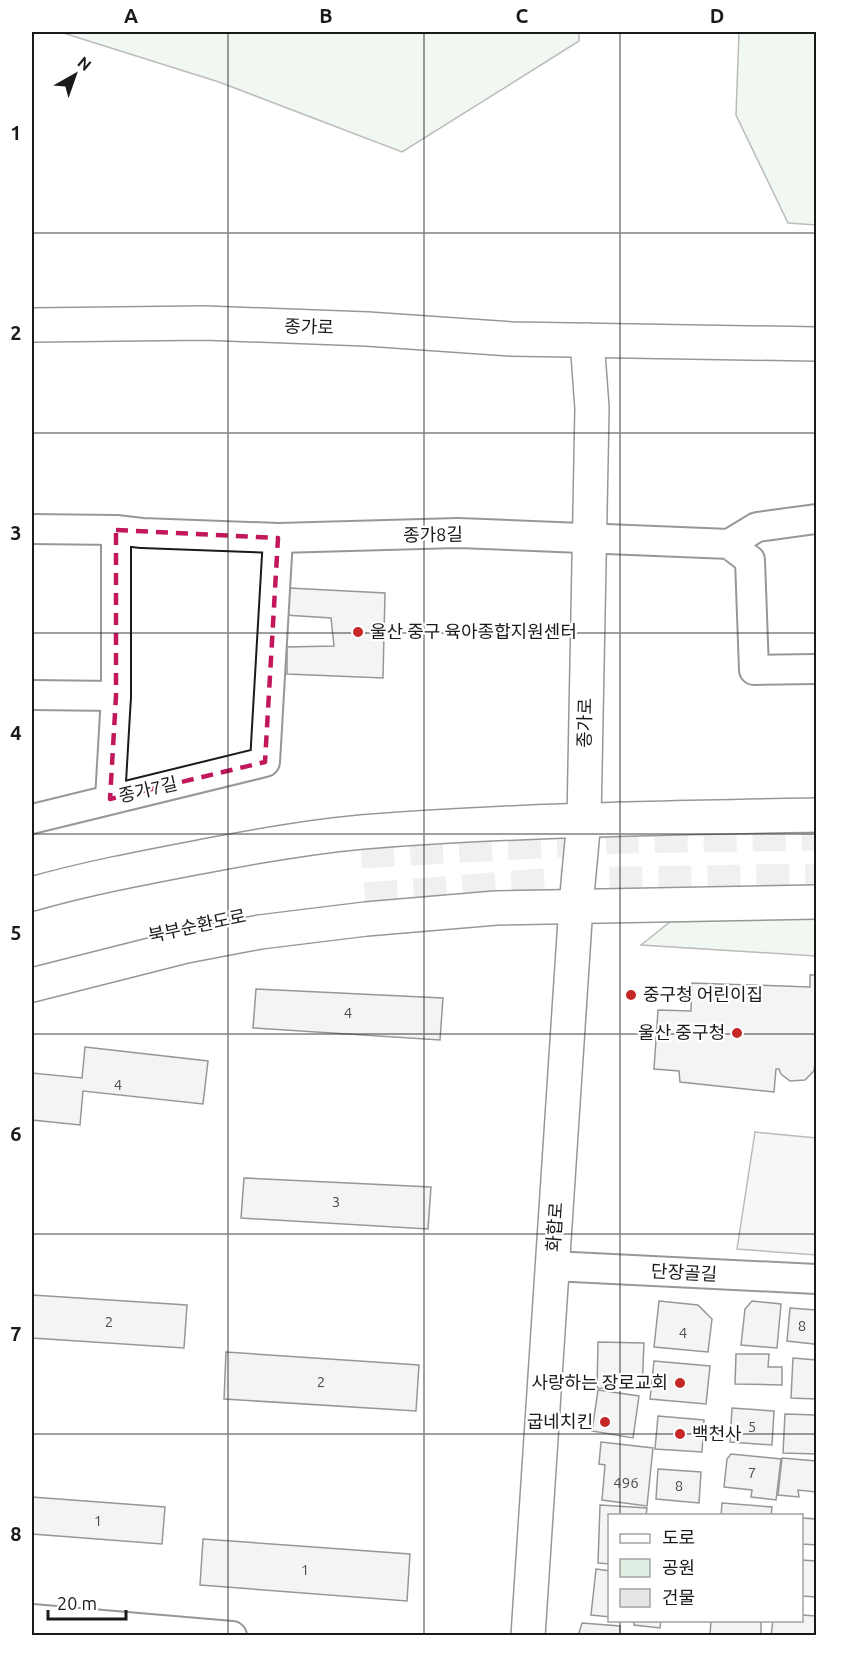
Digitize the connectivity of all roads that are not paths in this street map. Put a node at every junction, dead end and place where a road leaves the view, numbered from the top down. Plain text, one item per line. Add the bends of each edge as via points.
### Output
1 (32, 325) edge
2 (587, 340) junction
3 (816, 344) edge
4 (816, 519) edge
5 (32, 529) edge
6 (116, 530) junction
7 (278, 538) junction
8 (588, 538) junction
9 (729, 544) junction
10 (816, 669) edge
11 (32, 695) edge
12 (116, 696) junction
13 (110, 799) junction
14 (816, 815) edge
15 (32, 819) edge
16 (584, 820) junction
17 (361, 852) tunnel mouth
18 (32, 894) edge
19 (365, 899) tunnel mouth
20 (816, 902) edge
21 (576, 905) junction
22 (32, 913) edge
23 (32, 965) edge
24 (32, 985) edge
25 (552, 1266) junction
26 (816, 1279) edge
27 (32, 1619) edge
28 (232, 1635) edge
29 (528, 1635) edge

1 - 2 main road, 종가로 via 206,323
2 - 3 main road, 종가로
2 - 8 main road, 종가로 via 592,408
4 - 9 street via 757,526
5 - 6 street, 종가8길
6 - 7 street, 종가8길
6 - 12 street
7 - 8 street, 종가8길 via 458,533
7 - 13 street, 종가7길 via 265,762
8 - 9 street, 종가8길
8 - 16 main road, 종가로
9 - 10 street via 750,561 754,670
11 - 12 street
12 - 13 street
13 - 15 street, 종가7길
14 - 16 main road
16 - 18 main road via 360,832 160,864
16 - 21 main road, 화합로
17 - 22 main road via 163,883
19 - 23 main road, 북부순환도로 via 190,926
20 - 21 main road
21 - 24 main road via 366,919 260,932 186,946
21 - 25 main road, 화합로
25 - 26 street, 단장골길
25 - 29 main road, 화합로
27 - 28 street

